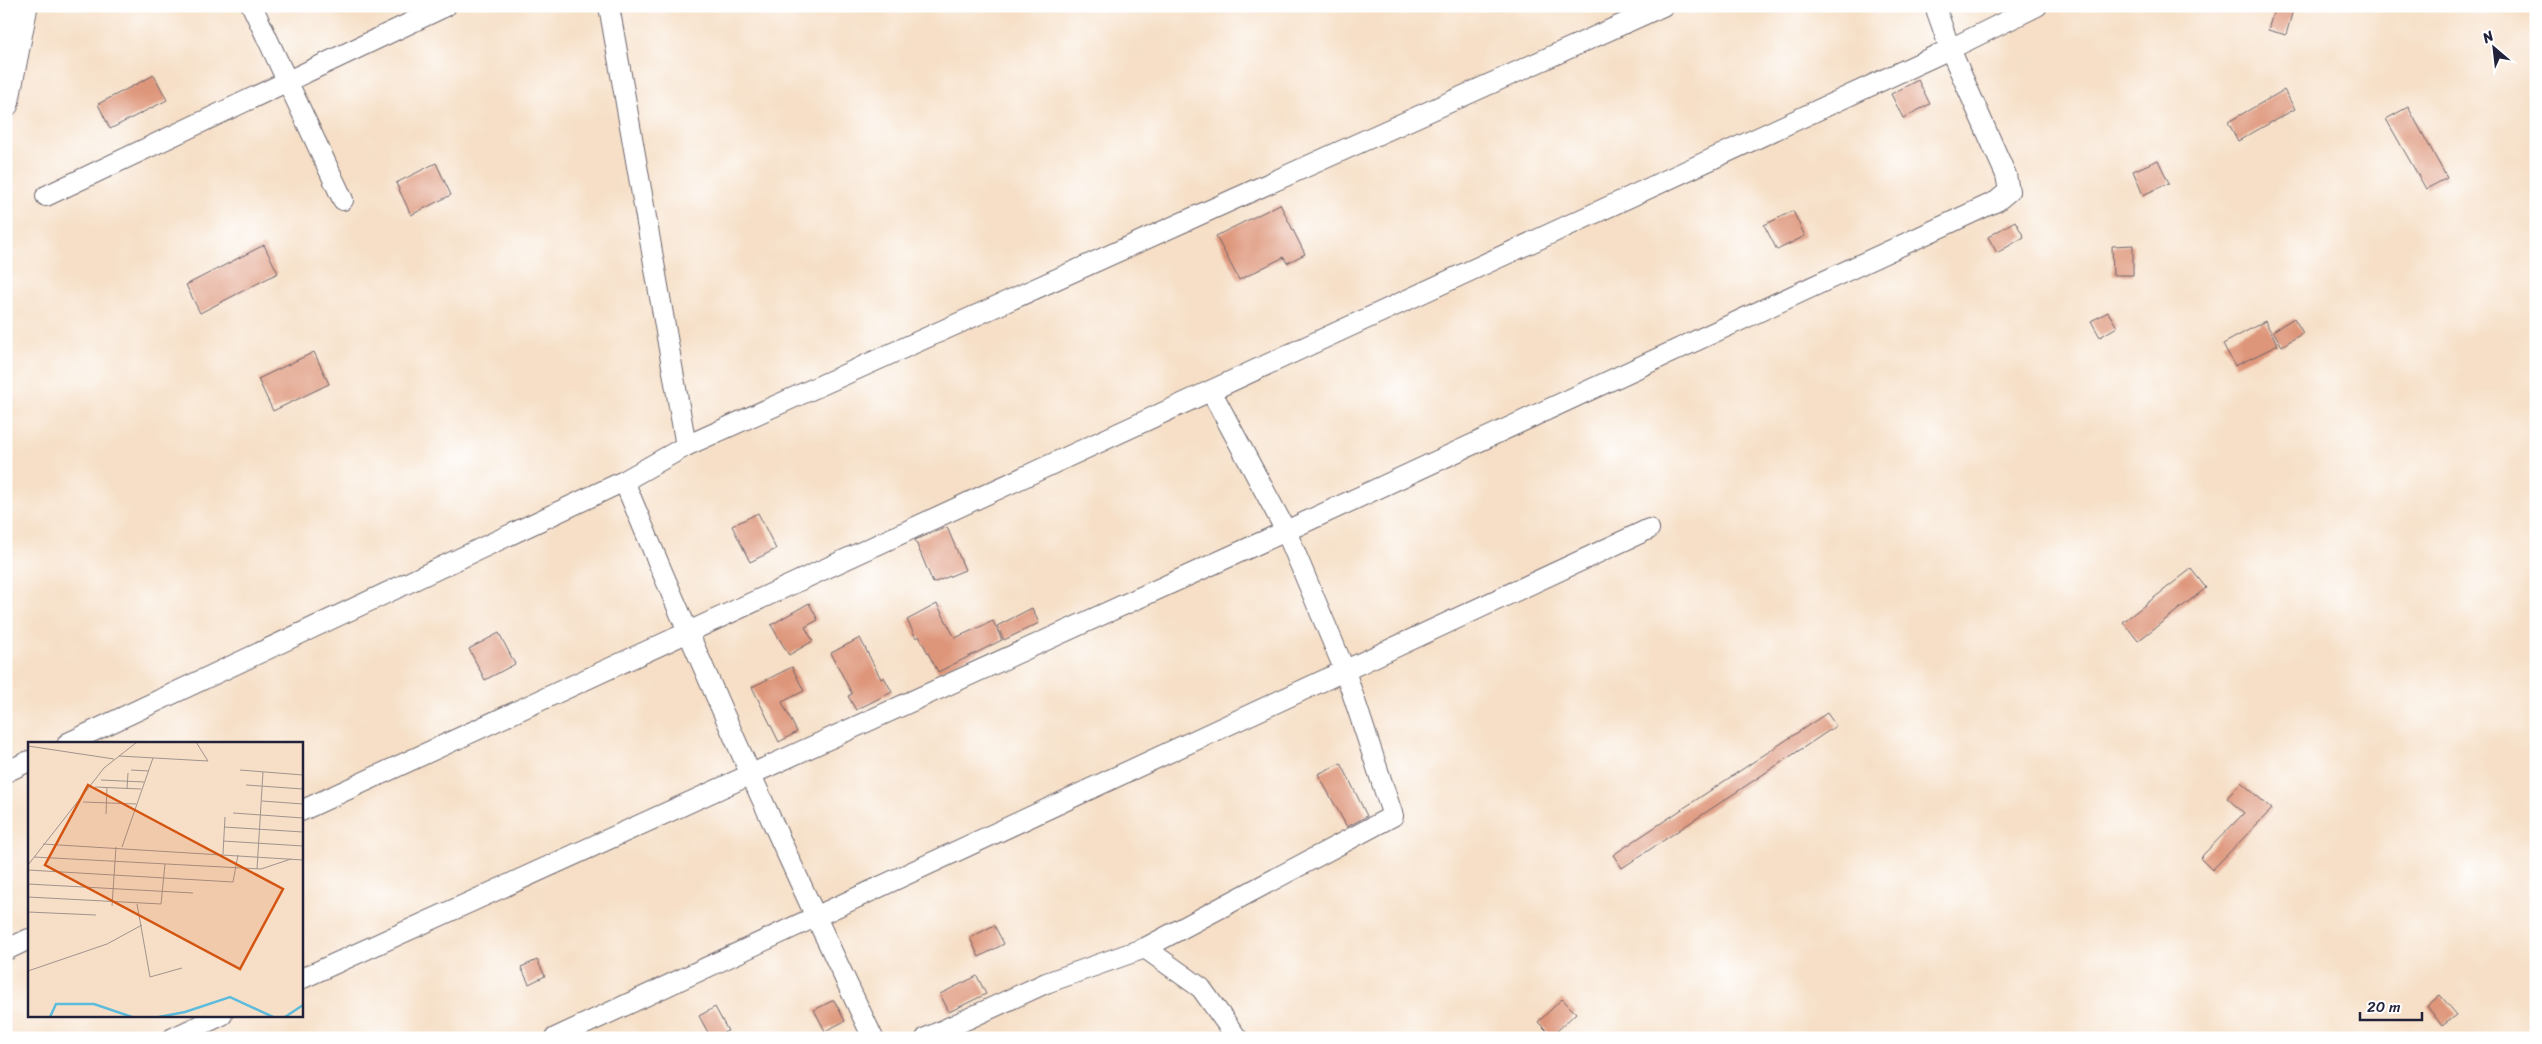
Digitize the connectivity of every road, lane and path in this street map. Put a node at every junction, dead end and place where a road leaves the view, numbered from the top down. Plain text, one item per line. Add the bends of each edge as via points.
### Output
1 (25, 6) edge
2 (252, 6) edge
3 (446, 6) edge
4 (609, 6) edge
5 (1664, 6) edge
6 (1935, 6) edge
7 (2037, 6) edge
8 (1950, 49) junction
9 (287, 81) junction
10 (6, 104) edge
11 (46, 196) dead end
12 (343, 200) dead end
13 (1211, 391) junction
14 (686, 446) junction
15 (624, 481) junction
16 (1650, 529) dead end
17 (1286, 532) junction
18 (686, 630) junction
19 (1344, 671) junction
20 (70, 742) edge
21 (28, 761) edge
22 (6, 772) edge
23 (751, 776) junction
24 (302, 811) edge
25 (815, 917) junction
26 (28, 939) edge
27 (1144, 948) junction
28 (6, 950) edge
29 (302, 980) edge
30 (220, 1016) edge
31 (172, 1038) edge
32 (555, 1038) edge
33 (874, 1038) edge
34 (926, 1038) edge
35 (1237, 1038) edge

1 - 10 street
2 - 9 street
3 - 9 street
4 - 14 street
5 - 14 street
6 - 8 street
7 - 8 street
8 - 13 street
8 - 17 street via 2006,175 2009,191 1997,201
9 - 11 street
9 - 12 street
13 - 17 street
13 - 18 street
14 - 15 street
15 - 18 street
15 - 20 street
16 - 19 street
17 - 19 street
17 - 23 street
18 - 23 street
18 - 24 street
19 - 25 street
19 - 27 street via 1393,816
21 - 22 street
23 - 25 street
23 - 29 street
25 - 32 street
25 - 33 street
26 - 28 street
27 - 34 street via 1046,983
27 - 35 street via 1201,988
30 - 31 street

